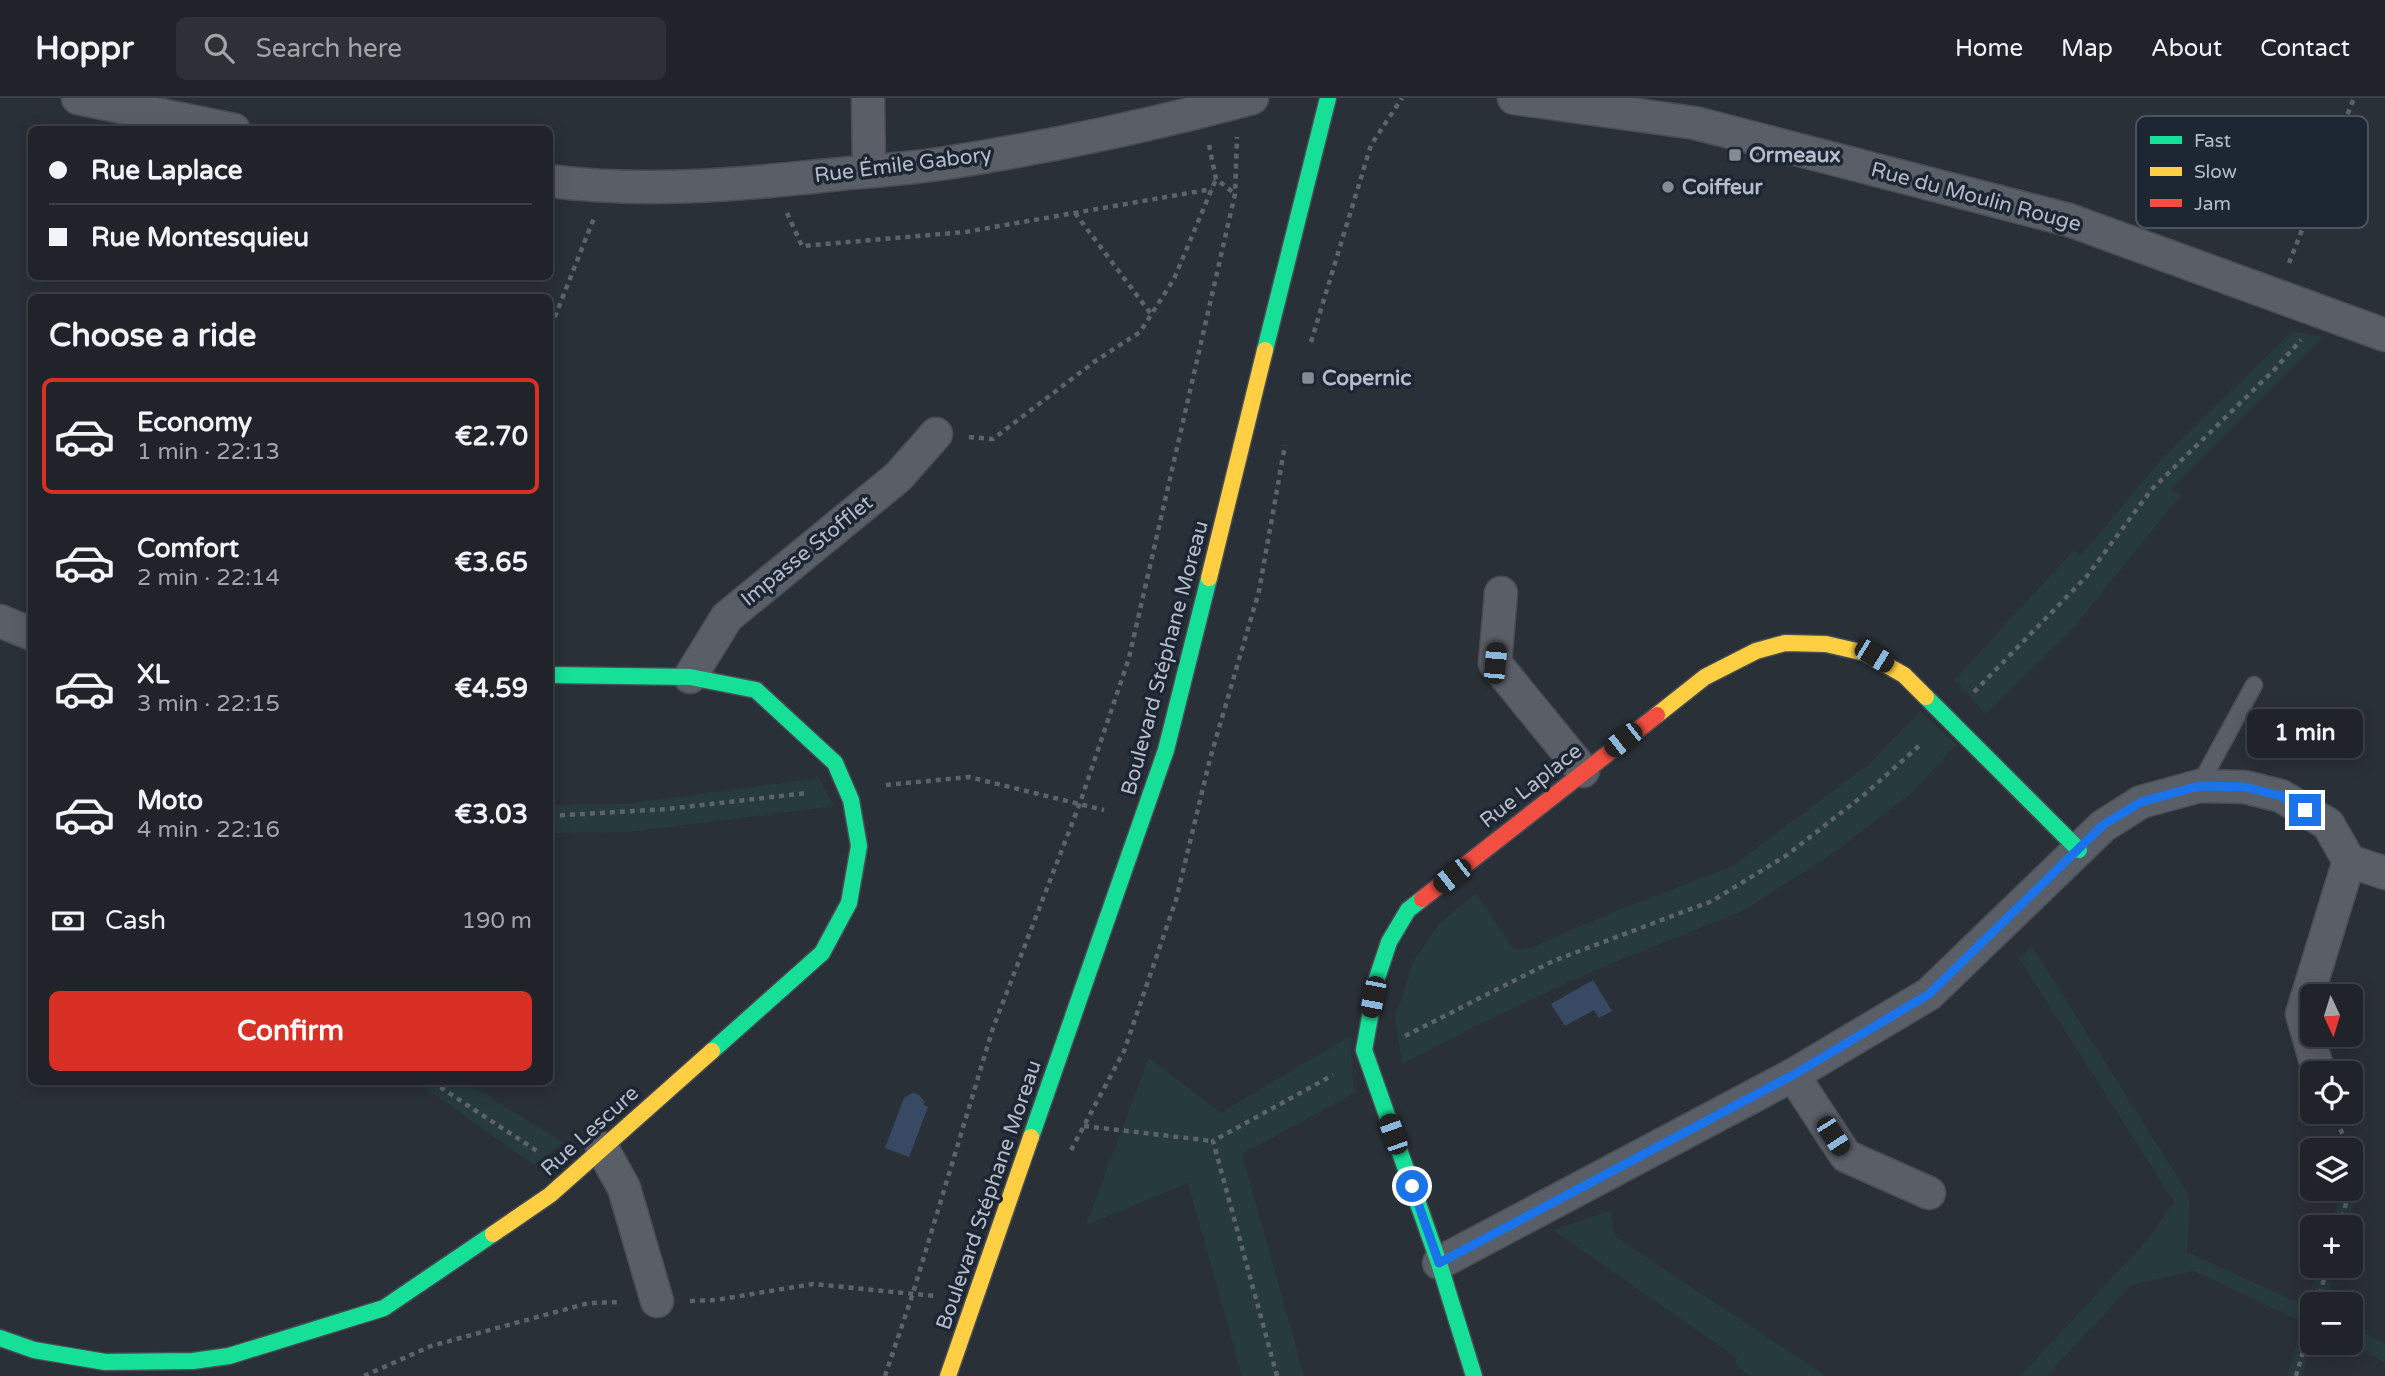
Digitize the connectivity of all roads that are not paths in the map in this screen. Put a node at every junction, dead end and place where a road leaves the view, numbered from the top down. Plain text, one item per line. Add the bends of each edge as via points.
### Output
1 (78, 98) edge
2 (868, 98) edge
3 (1328, 98) edge
4 (1514, 98) edge
5 (1245, 100) edge
6 (1697, 111) edge
7 (214, 126) edge
8 (869, 171) junction
9 (553, 181) edge
10 (2385, 335) edge
11 (936, 434) road end
12 (1501, 593) dead end
13 (0, 621) edge
14 (28, 632) edge
15 (553, 675) edge
16 (690, 677) junction
17 (2254, 685) dead end
18 (1583, 771) junction
19 (2199, 786) junction
20 (2079, 850) junction
21 (2349, 861) junction
22 (2385, 873) edge
23 (2316, 1061) edge
24 (1793, 1075) junction
25 (602, 1149) junction
26 (1929, 1193) dead end
27 (1439, 1263) junction
28 (657, 1301) dead end
29 (0, 1338) edge
30 (948, 1376) edge
31 (1474, 1376) edge

1 - 7 street
2 - 8 street
3 - 30 street, Boulevard Stéphane Moreau via 1166,750
4 - 6 street, Rue du Moulin Rouge
5 - 8 street, Rue Émile Gabory via 1160,122 945,163
6 - 10 street, Rue du Moulin Rouge via 2069,219
8 - 9 street, Rue Émile Gabory via 650,188
11 - 16 street, Impasse Stofflet via 898,477 727,617
12 - 18 street via 1495,663
13 - 14 street
15 - 16 street, Rue Lescure
16 - 25 street, Rue Lescure via 756,690 835,763 851,800 859,846 849,903 822,953
17 - 19 lane
18 - 20 street, Rue Laplace via 1705,677 1740,658 1775,645 1842,647 1874,656 1903,674
18 - 27 street, Rue Laplace via 1408,911 1389,942 1377,978 1364,1050
19 - 20 street via 2141,802 2103,825
19 - 21 street via 2245,787 2281,796 2328,824
20 - 24 street via 1929,994
21 - 22 street
21 - 23 street via 2302,1014
24 - 26 street via 1846,1156
24 - 27 street
25 - 28 street via 624,1188
25 - 29 street, Rue Lescure via 550,1195 384,1308 229,1356 194,1361 105,1362 34,1350
27 - 31 street, Rue Laplace

